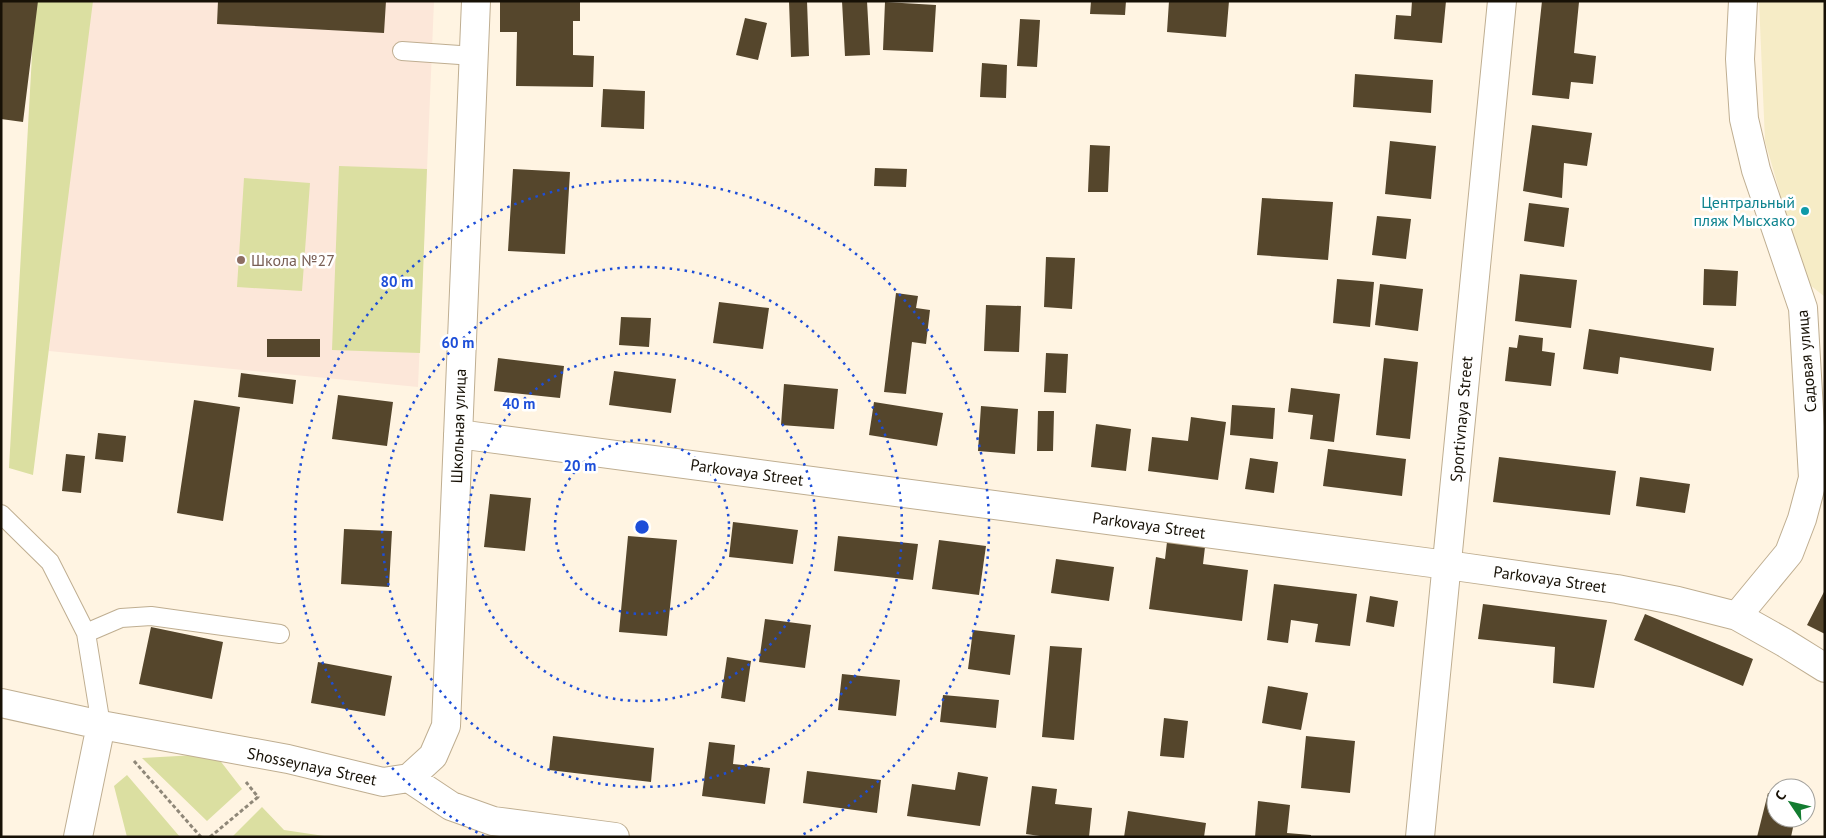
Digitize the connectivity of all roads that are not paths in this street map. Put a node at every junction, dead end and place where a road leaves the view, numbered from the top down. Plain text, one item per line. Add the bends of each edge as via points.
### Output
1 (476, 1) edge
2 (1502, 1) edge
3 (1743, 1) edge
4 (402, 51) dead end
5 (474, 56) junction
6 (458, 434) junction
7 (1, 514) edge
8 (1447, 565) junction
9 (1737, 616) junction
10 (86, 633) junction
11 (280, 634) dead end
12 (1825, 668) edge
13 (1, 703) edge
14 (101, 725) junction
15 (409, 778) junction
16 (78, 837) edge
17 (615, 837) edge
18 (1420, 837) edge

1 - 5 street, Школьная улица
2 - 8 street, Sportivnaya Street
3 - 9 street, Садовая улица via 1740,59 1744,119 1756,170 1803,308 1813,478 1789,553
4 - 5 lane
5 - 6 street, Школьная улица
6 - 8 street, Parkovaya Street
6 - 15 street, Школьная улица via 446,726 433,756
7 - 10 lane via 50,562
8 - 9 street, Parkovaya Street via 1616,589
8 - 18 street, Sportivnaya Street
9 - 12 street, Parkovaya Street
10 - 11 lane via 121,618 151,616
10 - 14 lane
13 - 14 street, Shosseynaya Street
14 - 15 street, Shosseynaya Street via 288,759 383,782
14 - 16 street
15 - 17 street via 451,806 493,821

